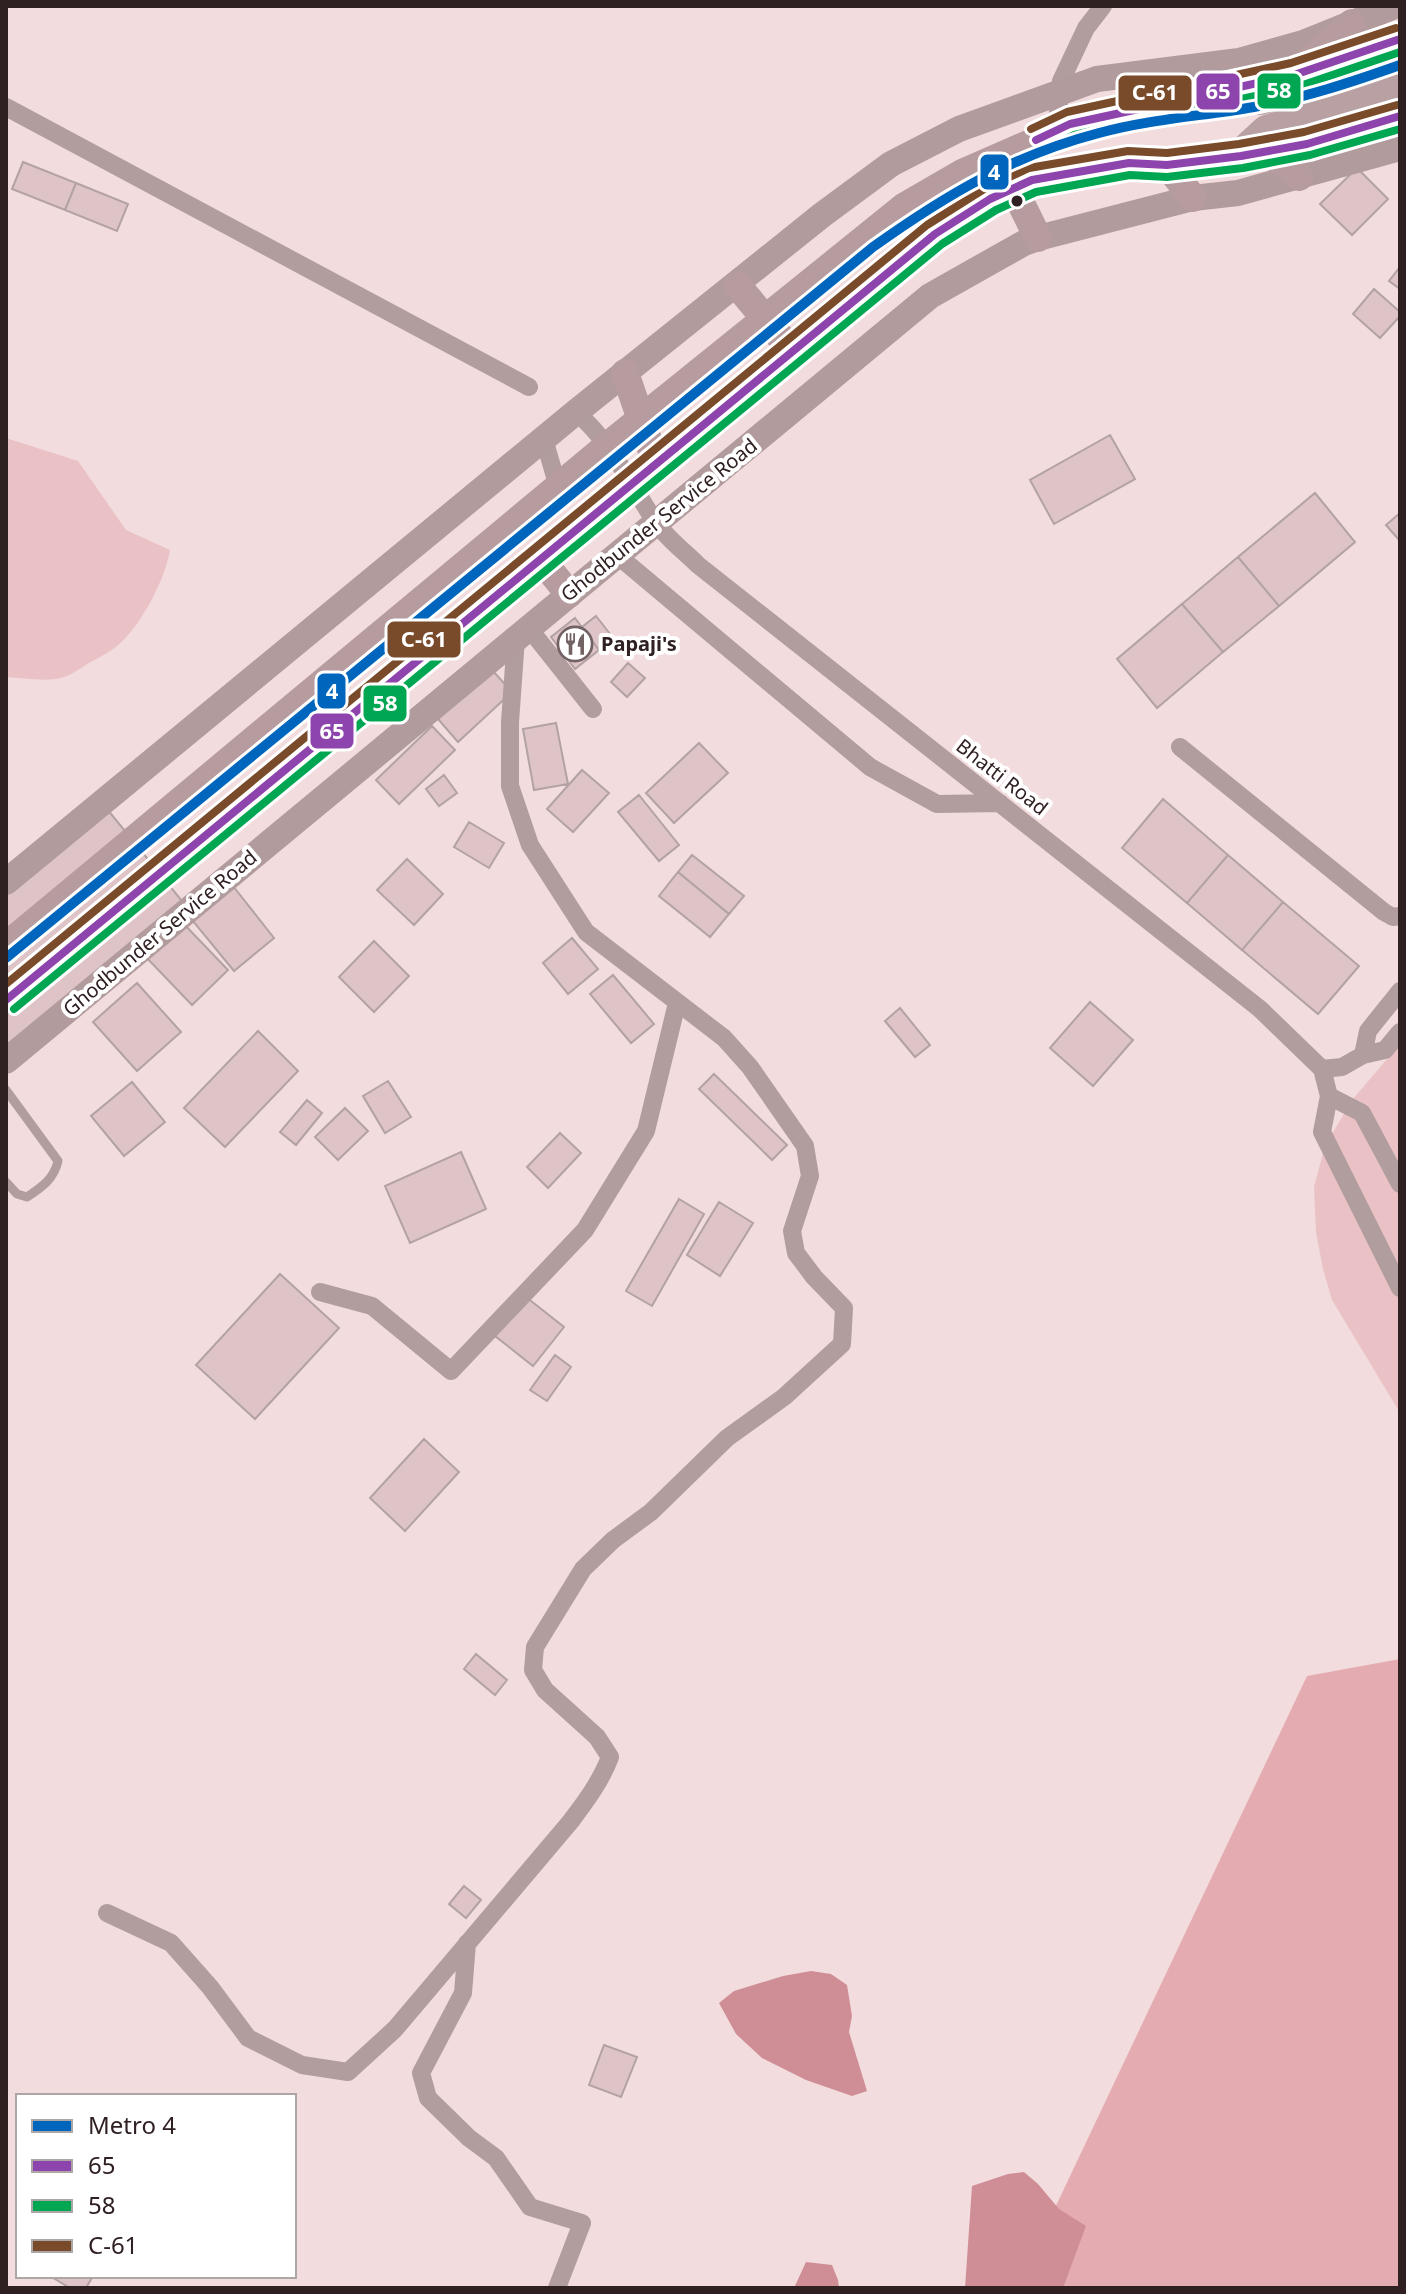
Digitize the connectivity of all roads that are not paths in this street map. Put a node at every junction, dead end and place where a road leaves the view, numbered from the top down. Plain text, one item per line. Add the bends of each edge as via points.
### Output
1 (1395, 6) edge
2 (1093, 10) edge
3 (1352, 23) junction
4 (1400, 39) edge
5 (1400, 57) edge
6 (1294, 75) junction
7 (1400, 89) edge
8 (1060, 92) junction
9 (1245, 93) junction
10 (6, 107) edge
11 (1400, 116) edge
12 (1056, 132) junction
13 (1258, 146) junction
14 (1400, 148) edge
15 (1167, 165) junction
16 (1299, 177) junction
17 (1013, 187) junction
18 (1193, 198) junction
19 (1038, 238) junction
20 (737, 285) junction
21 (766, 320) junction
22 (792, 351) junction
23 (625, 373) junction
24 (529, 387) dead end
25 (576, 412) junction
26 (641, 419) junction
27 (544, 439) junction
28 (606, 447) junction
29 (656, 463) junction
30 (632, 483) junction
31 (558, 487) junction
32 (656, 523) junction
33 (617, 555) junction
34 (540, 558) junction
35 (569, 594) junction
36 (522, 632) junction
37 (593, 709) dead end
38 (1180, 747) dead end
39 (1000, 803) junction
40 (6, 882) edge
41 (1400, 916) edge
42 (6, 946) edge
43 (1400, 991) edge
44 (6, 1000) edge
45 (677, 1003) junction
46 (1400, 1032) edge
47 (1363, 1055) junction
48 (6, 1061) edge
49 (1322, 1069) junction
50 (6, 1090) edge
51 (1329, 1096) junction
52 (6, 1182) edge
53 (1400, 1184) edge
54 (1400, 1288) edge
55 (320, 1292) dead end
56 (107, 1913) dead end
57 (467, 1943) junction
58 (557, 2288) edge

1 - 3 street
2 - 8 street
3 - 6 main road
3 - 8 street via 1239,61 1097,79
4 - 6 main road
5 - 9 highway
6 - 9 main road
7 - 13 highway
8 - 12 street
8 - 20 street via 959,129 891,164
9 - 12 main road via 1070,124
10 - 24 street
11 - 13 main road via 1307,144
12 - 21 main road via 962,173 905,206
13 - 15 main road
13 - 16 main road
14 - 16 street, Ghodbunder Service Road
15 - 17 main road via 1129,163
15 - 18 main road
16 - 18 street, Ghodbunder Service Road
17 - 19 main road
17 - 22 main road via 935,234
18 - 19 street, Ghodbunder Service Road
19 - 32 street, Ghodbunder Service Road via 930,296
20 - 21 main road
20 - 23 street
21 - 22 main road
21 - 26 main road
22 - 29 main road
23 - 25 street
23 - 26 main road
25 - 27 street
25 - 28 street, Bhatti Road
26 - 28 main road
26 - 29 main road
27 - 31 street
27 - 40 street
28 - 30 street, Bhatti Road
28 - 31 main road
29 - 30 main road
30 - 32 street, Bhatti Road
30 - 34 main road
31 - 42 main road
32 - 33 street, Ghodbunder Service Road
32 - 39 street, Bhatti Road via 698,565
33 - 35 street, Ghodbunder Service Road
33 - 39 street via 870,767 937,804
34 - 35 main road
34 - 44 main road
35 - 36 street, Ghodbunder Service Road
36 - 37 street
36 - 45 street via 510,722 510,786 530,845 586,932
36 - 48 street, Ghodbunder Service Road
38 - 41 street via 1384,912
39 - 49 street, Bhatti Road via 1260,1009
43 - 47 street via 1368,1031
45 - 55 street via 639,1144 585,1230 451,1371 372,1306
45 - 57 street via 724,1038 750,1067 805,1146 810,1176 792,1231 796,1253 844,1308 842,1344 784,1397 727,1438 583,1569 535,1647 533,1670 545,1690 597,1737 610,1757 571,1821
46 - 47 street via 1385,1050
47 - 49 street via 1342,1067
49 - 51 street
50 - 52 lane via 58,1161 44,1186 27,1197
51 - 53 street via 1362,1113
51 - 54 street via 1322,1132
56 - 57 street via 171,1943 248,2038 302,2065 348,2072 395,2029
57 - 58 street via 463,1993 421,2073 428,2098 496,2158 530,2207 582,2223

